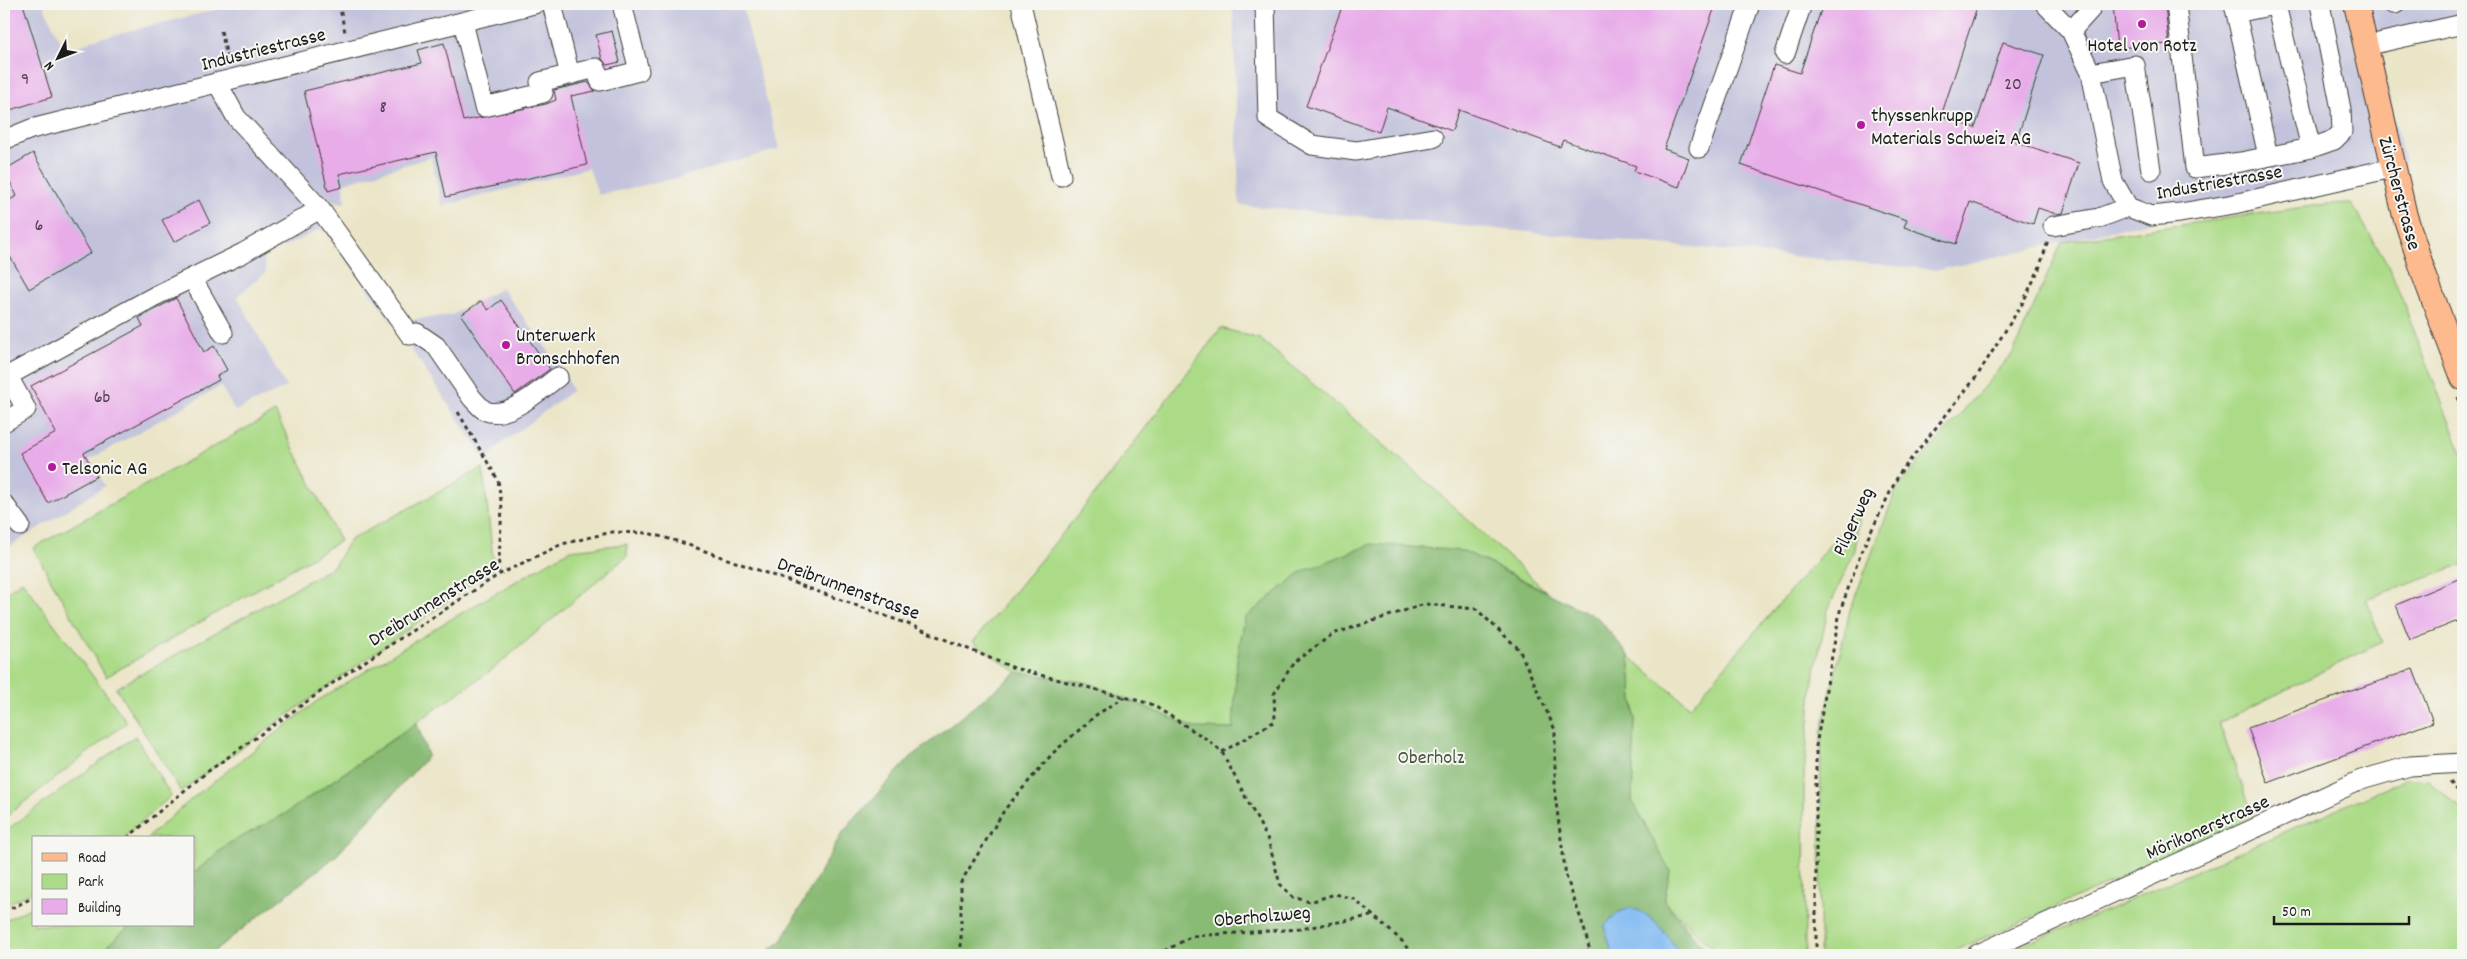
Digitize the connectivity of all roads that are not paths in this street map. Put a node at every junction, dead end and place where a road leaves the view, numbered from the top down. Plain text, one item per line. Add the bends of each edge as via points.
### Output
1 (534, 4) edge
2 (552, 4) edge
3 (1021, 4) edge
4 (1265, 4) edge
5 (1750, 4) edge
6 (1802, 4) edge
7 (2045, 4) edge
8 (2089, 4) edge
9 (2176, 4) edge
10 (2278, 4) edge
11 (2320, 4) edge
12 (2356, 4) edge
13 (623, 8) dead end
14 (2235, 8) edge
15 (463, 22) junction
16 (2463, 24) edge
17 (2071, 31) junction
18 (2366, 46) junction
19 (1785, 54) dead end
20 (2091, 73) junction
21 (570, 75) junction
22 (225, 81) junction
23 (1434, 138) dead end
24 (4, 140) edge
25 (1699, 148) dead end
26 (2311, 148) junction
27 (2268, 156) junction
28 (2392, 168) junction
29 (2151, 170) dead end
30 (1060, 176) dead end
31 (2128, 207) junction
32 (320, 209) junction
33 (2053, 226) road end
34 (192, 278) junction
35 (223, 334) dead end
36 (6, 377) edge
37 (558, 377) dead end
38 (2463, 378) edge
39 (4, 422) edge
40 (4, 504) edge
41 (20, 526) dead end
42 (2463, 763) edge
43 (1976, 955) edge

1 - 15 street, Industriestrasse
2 - 21 street
3 - 30 street
4 - 23 street via 1268,118 1312,145 1356,151
5 - 25 street
6 - 19 street
7 - 17 street
8 - 17 street via 2090,10
9 - 27 street via 2194,168
10 - 14 street
10 - 26 street
11 - 26 street via 2342,132 2334,140
12 - 18 main road, Zürcherstrasse
13 - 21 street via 639,71 600,80 596,68
14 - 27 street
15 - 21 street via 484,107 543,93 540,82
15 - 22 street, Industriestrasse
16 - 18 street
17 - 20 street
18 - 28 main road, Zürcherstrasse
20 - 29 street via 2135,65
20 - 31 street via 2113,180
22 - 24 street, Industriestrasse via 31,129
22 - 32 street via 236,117
26 - 27 street
28 - 31 street, Industriestrasse via 2180,213 2151,216
28 - 38 main road, Zürcherstrasse via 2426,280
31 - 33 street via 2099,218
32 - 34 street
32 - 37 street via 410,336 417,333 436,346 472,398 486,411 506,412
34 - 35 street
34 - 36 street
36 - 39 street via 26,410
40 - 41 street
42 - 43 street, Mörikonerstrasse via 2410,766 2361,780

